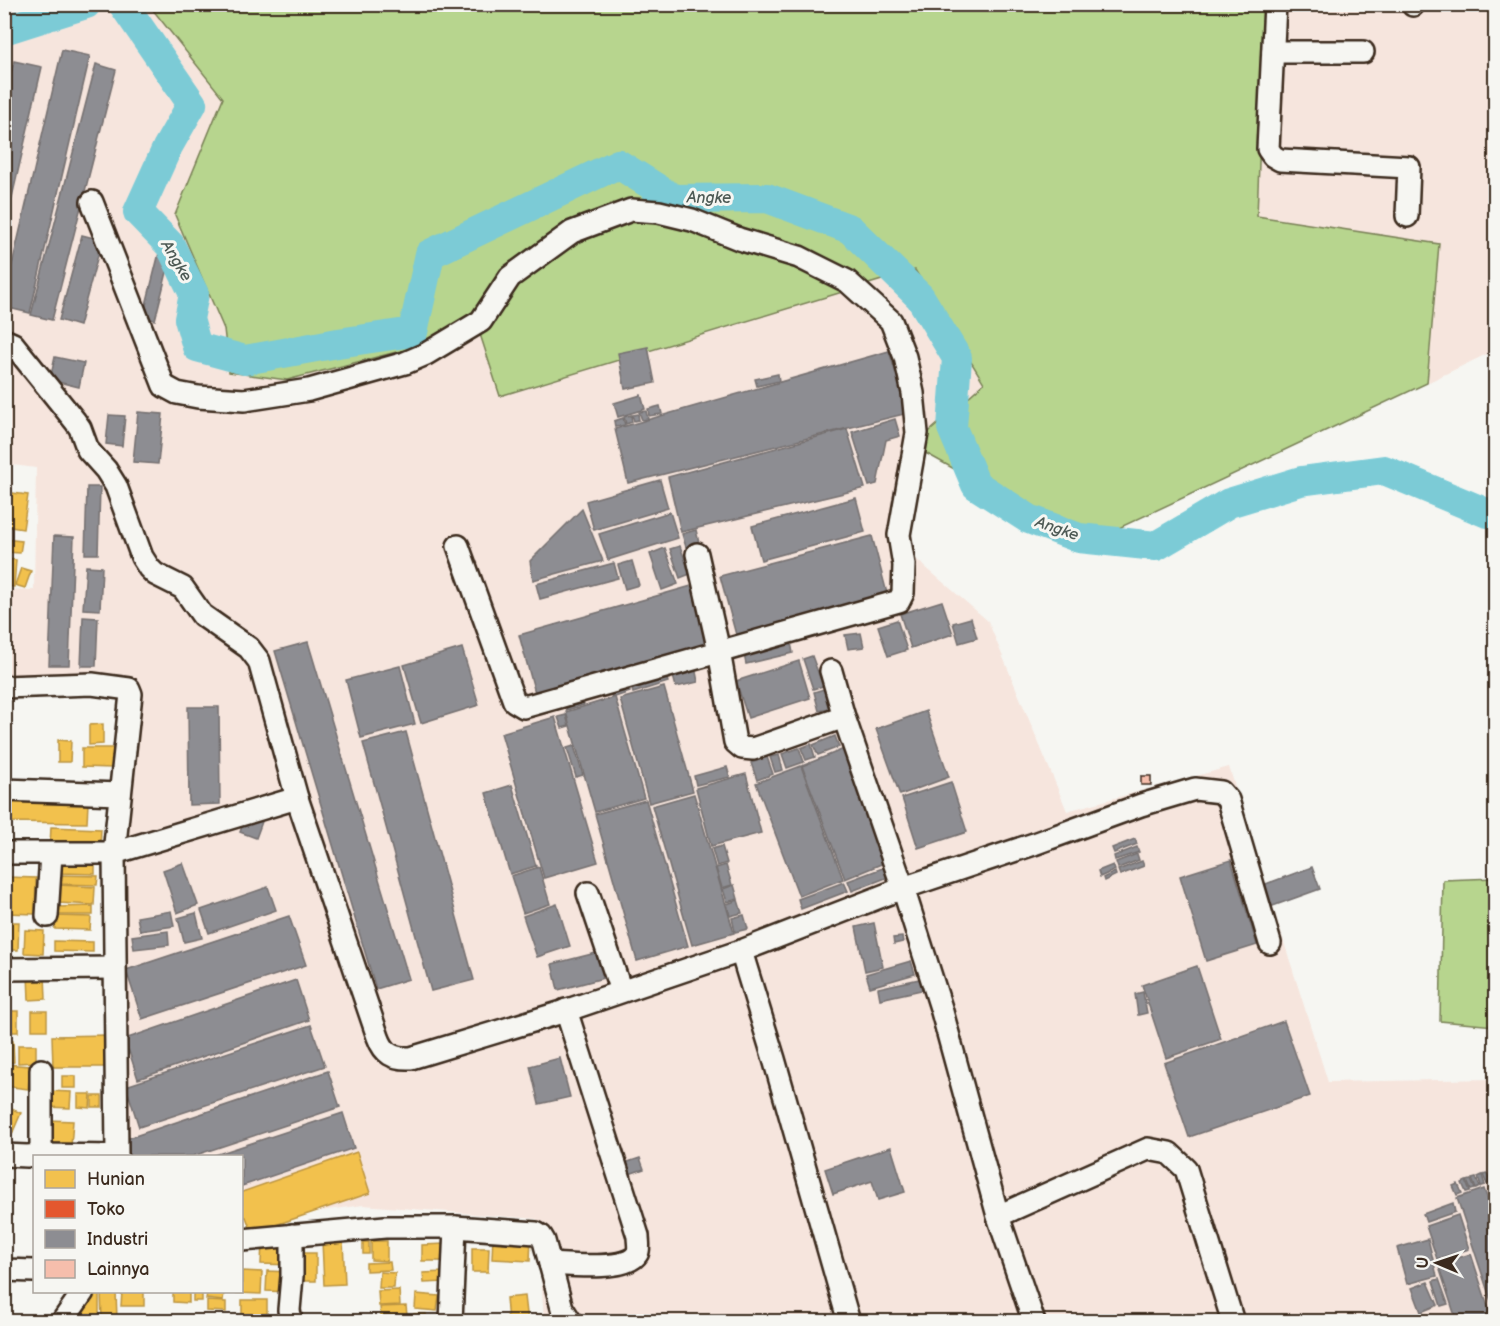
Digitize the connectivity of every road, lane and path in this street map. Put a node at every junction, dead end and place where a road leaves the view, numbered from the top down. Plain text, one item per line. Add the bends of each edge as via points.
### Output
1 (1275, 4) edge
2 (1273, 52) junction
3 (1363, 52) dead end
4 (92, 202) dead end
5 (1407, 216) dead end
6 (4, 340) edge
7 (459, 546) dead end
8 (697, 554) dead end
9 (719, 651) junction
10 (831, 671) dead end
11 (4, 687) edge
12 (844, 717) junction
13 (4, 790) edge
14 (120, 794) junction
15 (297, 798) junction
16 (4, 853) edge
17 (114, 853) junction
18 (51, 854) junction
19 (903, 888) junction
20 (588, 893) dead end
21 (47, 916) dead end
22 (1270, 943) dead end
23 (741, 951) junction
24 (114, 968) junction
25 (4, 969) edge
26 (621, 991) junction
27 (566, 1011) junction
28 (41, 1070) dead end
29 (4, 1155) edge
30 (41, 1155) edge
31 (117, 1155) edge
32 (33, 1156) edge
33 (998, 1216) junction
34 (454, 1227) junction
35 (292, 1235) junction
36 (243, 1240) edge
37 (550, 1264) junction
38 (4, 1270) edge
39 (33, 1271) edge
40 (82, 1293) edge
41 (62, 1322) edge
42 (291, 1322) edge
43 (451, 1322) edge
44 (571, 1322) edge
45 (849, 1322) edge
46 (1034, 1322) edge
47 (1233, 1322) edge

1 - 2 street
2 - 3 street
2 - 5 street via 1268,149 1273,156 1280,160 1409,167
4 - 9 street via 164,386 198,397 244,400 309,390 426,354 481,321 510,277 572,232 631,210 692,220 799,257 847,280 891,321 913,393 917,434 899,536 903,593 899,601
6 - 15 street via 13,344 80,428 88,450 116,486 149,568 183,588 202,615 249,648 259,661
7 - 9 street via 514,701 524,707
8 - 9 street
9 - 12 street via 735,742 742,748 753,748
10 - 12 street
11 - 14 street via 92,684 129,689 132,701
12 - 19 street
13 - 14 street
14 - 17 street
15 - 17 street
15 - 27 street via 382,1048 390,1056 411,1058
16 - 18 street
17 - 18 street
17 - 24 street
18 - 21 street
19 - 22 street via 1141,805 1195,789 1211,790 1221,792 1228,800
19 - 23 street
19 - 33 street via 941,1008
20 - 26 street
23 - 26 street
23 - 45 street
24 - 25 street
24 - 31 street
26 - 27 street
27 - 37 street via 638,1236 639,1251 626,1262 594,1266
28 - 30 street
29 - 32 street
33 - 46 street
33 - 47 street via 1148,1149 1169,1153 1186,1169
34 - 35 street via 385,1227
34 - 37 street via 536,1233 544,1241
34 - 43 street
35 - 36 street
35 - 42 street
37 - 44 street via 562,1308
38 - 39 street
40 - 41 street

